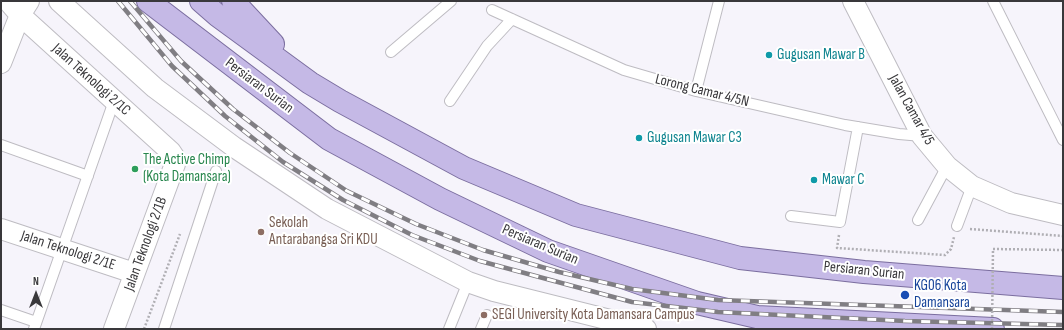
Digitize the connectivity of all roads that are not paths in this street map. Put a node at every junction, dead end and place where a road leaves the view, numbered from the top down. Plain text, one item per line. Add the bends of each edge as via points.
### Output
1 (59, 1) edge
2 (148, 1) edge
3 (201, 1) edge
4 (233, 1) edge
5 (451, 1) edge
6 (718, 1) edge
7 (853, 1) edge
8 (993, 1) edge
9 (19, 6) edge
10 (492, 10) dead end
11 (512, 19) junction
12 (391, 52) dead end
13 (1, 63) edge
14 (310, 83) junction
15 (696, 91) junction
16 (114, 101) junction
17 (450, 101) dead end
18 (858, 127) junction
19 (922, 136) junction
20 (1063, 140) edge
21 (1, 145) edge
22 (175, 158) joint
23 (947, 166) junction
24 (216, 171) dead end
25 (88, 176) junction
26 (972, 186) junction
27 (1063, 215) edge
28 (792, 216) dead end
29 (918, 220) dead end
30 (957, 226) road end
31 (1, 229) edge
32 (62, 249) junction
33 (134, 273) junction
34 (468, 282) junction
35 (1063, 288) edge
36 (1, 310) edge
37 (487, 315) dead end
38 (35, 326) edge
39 (892, 327) edge
40 (114, 329) edge
41 (164, 329) edge
42 (449, 329) edge
43 (481, 329) edge
44 (646, 329) edge
45 (992, 329) edge

1 - 34 street via 155,88 249,157 326,209
2 - 39 main road, Persiaran Surian via 329,139 440,199 548,251 697,303 758,317
3 - 14 main road, Persiaran Surian
4 - 14 main road
5 - 12 lane
6 - 15 lane
7 - 19 street, Jalan Camar 4/5
8 - 20 lane
9 - 13 street
9 - 16 street, Jalan Teknologi 2/1C
10 - 11 lane, Lorong Camar 4/5N
11 - 15 lane, Lorong Camar 4/5N via 624,70
11 - 17 lane via 486,46
14 - 35 main road, Persiaran Surian via 464,168 576,215 740,258 864,272
15 - 18 lane, Lorong Camar 4/5N
16 - 22 street, Jalan Teknologi 2/1C
16 - 25 lane
18 - 19 lane, Lorong Camar 4/5N
18 - 28 lane via 840,222
19 - 23 street, Jalan Camar 4/5
21 - 25 lane
22 - 33 street, Jalan Teknologi 2/1B via 175,164
23 - 26 street, Jalan Camar 4/5
23 - 29 lane
24 - 41 lane
25 - 32 lane
26 - 27 street, Jalan Camar 4/5 via 1011,203
26 - 30 lane
31 - 32 street, Jalan Teknologi 2/1E
32 - 33 street, Jalan Teknologi 2/1E
32 - 38 lane
33 - 40 street, Jalan Teknologi 2/1B
34 - 42 lane
34 - 44 street via 494,291
36 - 38 lane
37 - 43 lane
39 - 45 main road, Persiaran Surian

